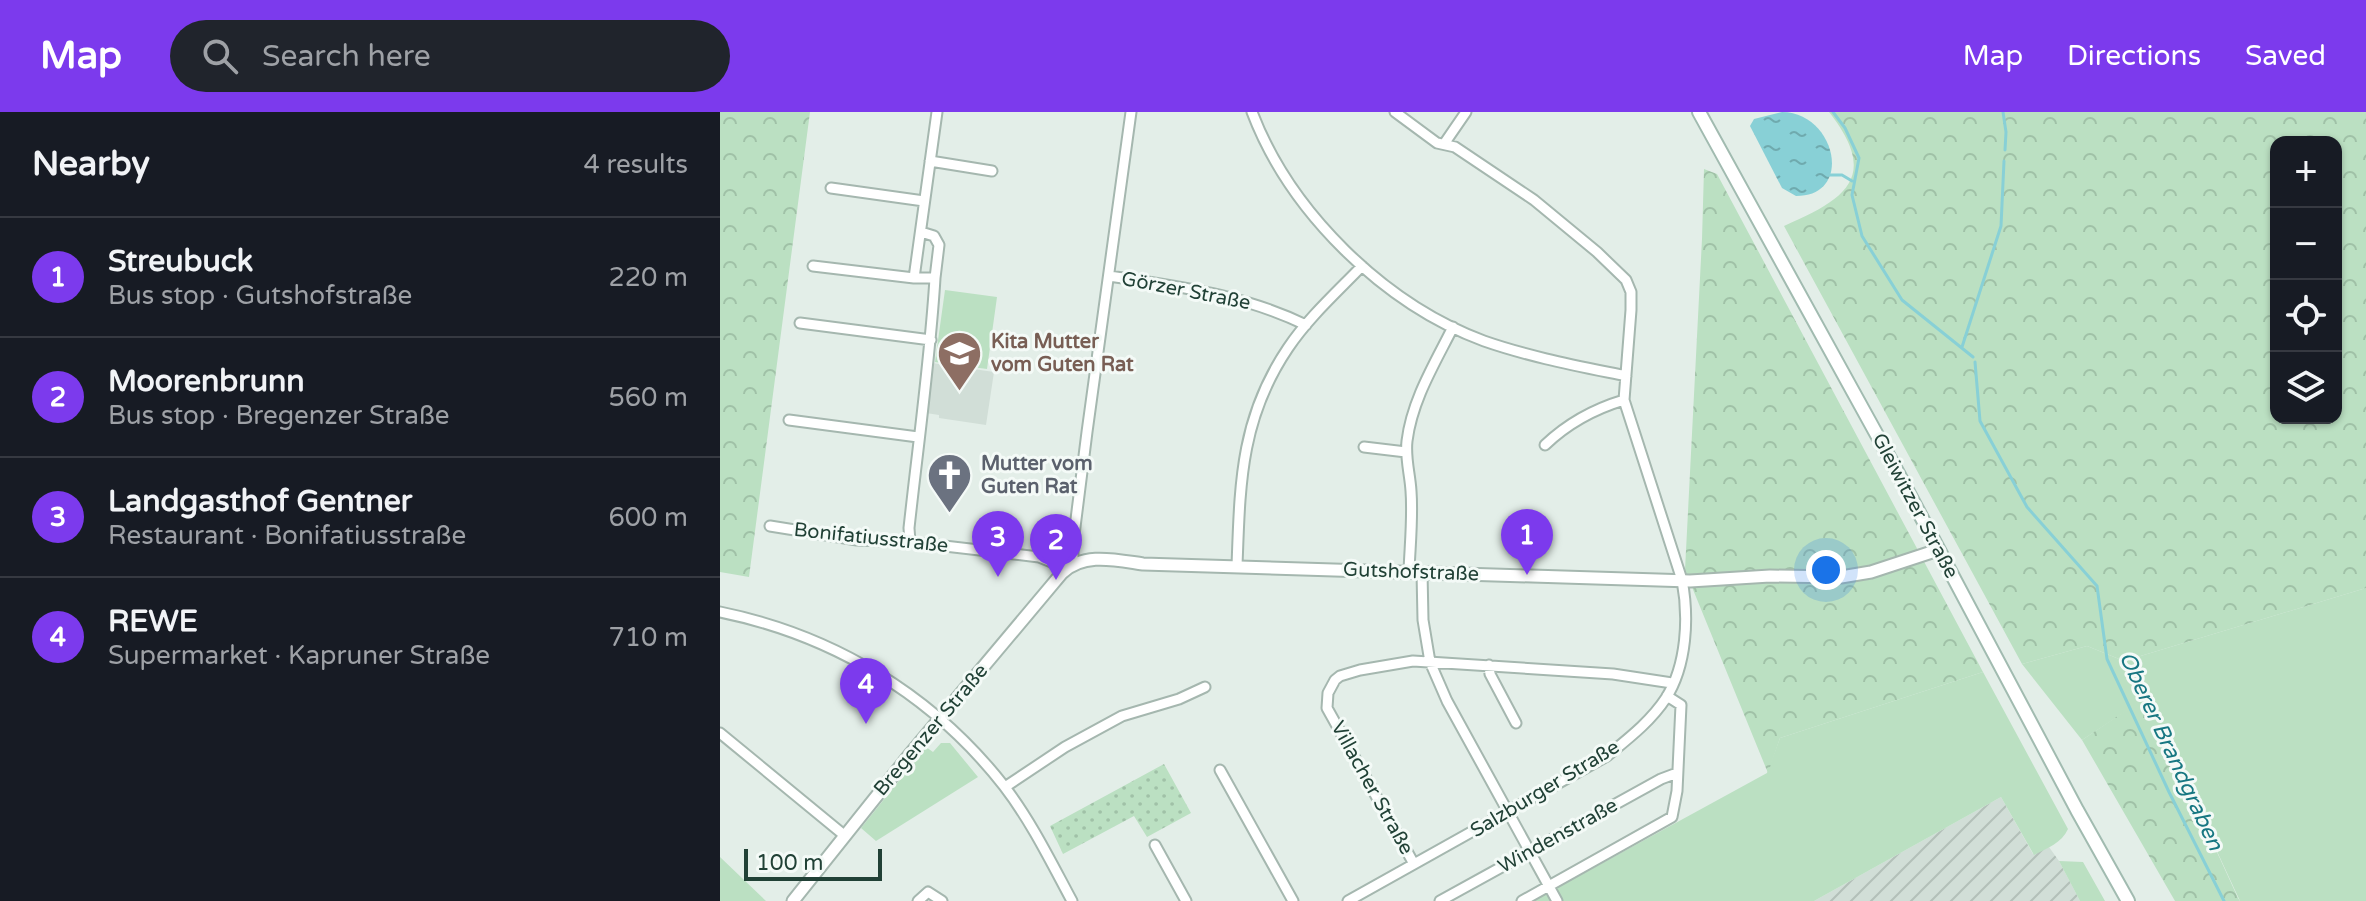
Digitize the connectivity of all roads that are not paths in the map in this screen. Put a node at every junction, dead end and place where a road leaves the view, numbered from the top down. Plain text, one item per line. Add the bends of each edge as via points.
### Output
1 (937, 112) edge
2 (1131, 112) edge
3 (1252, 112) edge
4 (1395, 112) edge
5 (1466, 112) edge
6 (1699, 112) edge
7 (1444, 144) junction
8 (930, 161) junction
9 (992, 171) dead end
10 (831, 188) dead end
11 (924, 201) junction
12 (921, 232) junction
13 (813, 266) dead end
14 (1362, 266) junction
15 (1110, 276) junction
16 (914, 278) junction
17 (935, 278) junction
18 (800, 323) dead end
19 (1306, 325) junction
20 (1453, 327) junction
21 (931, 340) junction
22 (1626, 376) junction
23 (1624, 400) junction
24 (789, 420) dead end
25 (918, 437) junction
26 (1545, 445) dead end
27 (1364, 447) dead end
28 (1406, 452) junction
29 (770, 526) dead end
30 (910, 542) junction
31 (1938, 550) junction
32 (1073, 563) junction
33 (1237, 566) junction
34 (1409, 571) junction
35 (1422, 572) junction
36 (1062, 573) junction
37 (1682, 580) junction
38 (720, 612) edge
39 (1430, 662) junction
40 (1489, 665) junction
41 (1672, 683) junction
42 (1205, 687) dead end
43 (1667, 696) junction
44 (940, 719) junction
45 (1516, 723) dead end
46 (720, 733) edge
47 (1220, 770) dead end
48 (1677, 773) junction
49 (1005, 787) junction
50 (1507, 812) junction
51 (844, 835) junction
52 (1155, 845) dead end
53 (1530, 851) junction
54 (1414, 864) junction
55 (1549, 886) junction
56 (793, 901) edge
57 (918, 901) edge
58 (942, 901) edge
59 (1072, 901) edge
60 (1186, 901) edge
61 (1293, 901) edge
62 (1348, 901) edge
63 (1440, 901) edge
64 (1522, 901) edge
65 (1557, 901) edge
66 (2128, 901) edge

1 - 8 street
2 - 15 street
3 - 14 street via 1317,222
4 - 7 street
5 - 7 street
6 - 31 main road, Gleiwitzer Straße
7 - 22 street via 1534,200 1626,280 1631,292
8 - 9 street
8 - 11 street
10 - 11 street
11 - 12 street
12 - 16 street
12 - 17 street via 934,236 939,245
13 - 16 street
14 - 19 street
14 - 20 street
15 - 19 street, Görzer Straße via 1258,304
15 - 32 street
16 - 17 street
17 - 21 street
18 - 21 street
19 - 33 street via 1272,376 1250,429 1240,486
20 - 22 street via 1525,354
20 - 28 street via 1423,386
21 - 25 street
22 - 23 street
23 - 26 street via 1567,426
23 - 37 street, Salzburger Straße
24 - 25 street
25 - 30 street
27 - 28 street
28 - 34 street
29 - 30 street, Bonifatiusstraße via 857,540
30 - 36 street, Bonifatiusstraße via 1045,558
31 - 37 street, Gutshofstraße via 1841,577
31 - 66 main road, Gleiwitzer Straße
32 - 33 street, Gutshofstraße
32 - 36 street, Bregenzer Straße
33 - 34 street, Gutshofstraße
34 - 35 street, Gutshofstraße
35 - 37 street, Gutshofstraße
35 - 39 street
36 - 44 street, Bregenzer Straße
37 - 41 street, Salzburger Straße via 1686,627
38 - 44 street via 790,630 840,652
39 - 40 street, Villacher Straße
39 - 50 street
39 - 54 street, Villacher Straße via 1348,672 1335,680 1326,701
40 - 41 street, Villacher Straße
40 - 45 street
41 - 43 street, Salzburger Straße
42 - 49 street via 1122,716
43 - 48 street via 1681,705
43 - 50 street, Salzburger Straße via 1641,728 1607,756
44 - 49 street
44 - 51 street, Bregenzer Straße
46 - 51 street
47 - 61 street
48 - 53 street, Windenstraße
48 - 55 street via 1672,817
49 - 59 street
50 - 53 street
50 - 54 street, Salzburger Straße
51 - 56 street, Bregenzer Straße
52 - 60 street
53 - 55 street
53 - 63 street, Windenstraße
54 - 62 street, Salzburger Straße
55 - 64 street
55 - 65 street
57 - 58 street via 928,892

